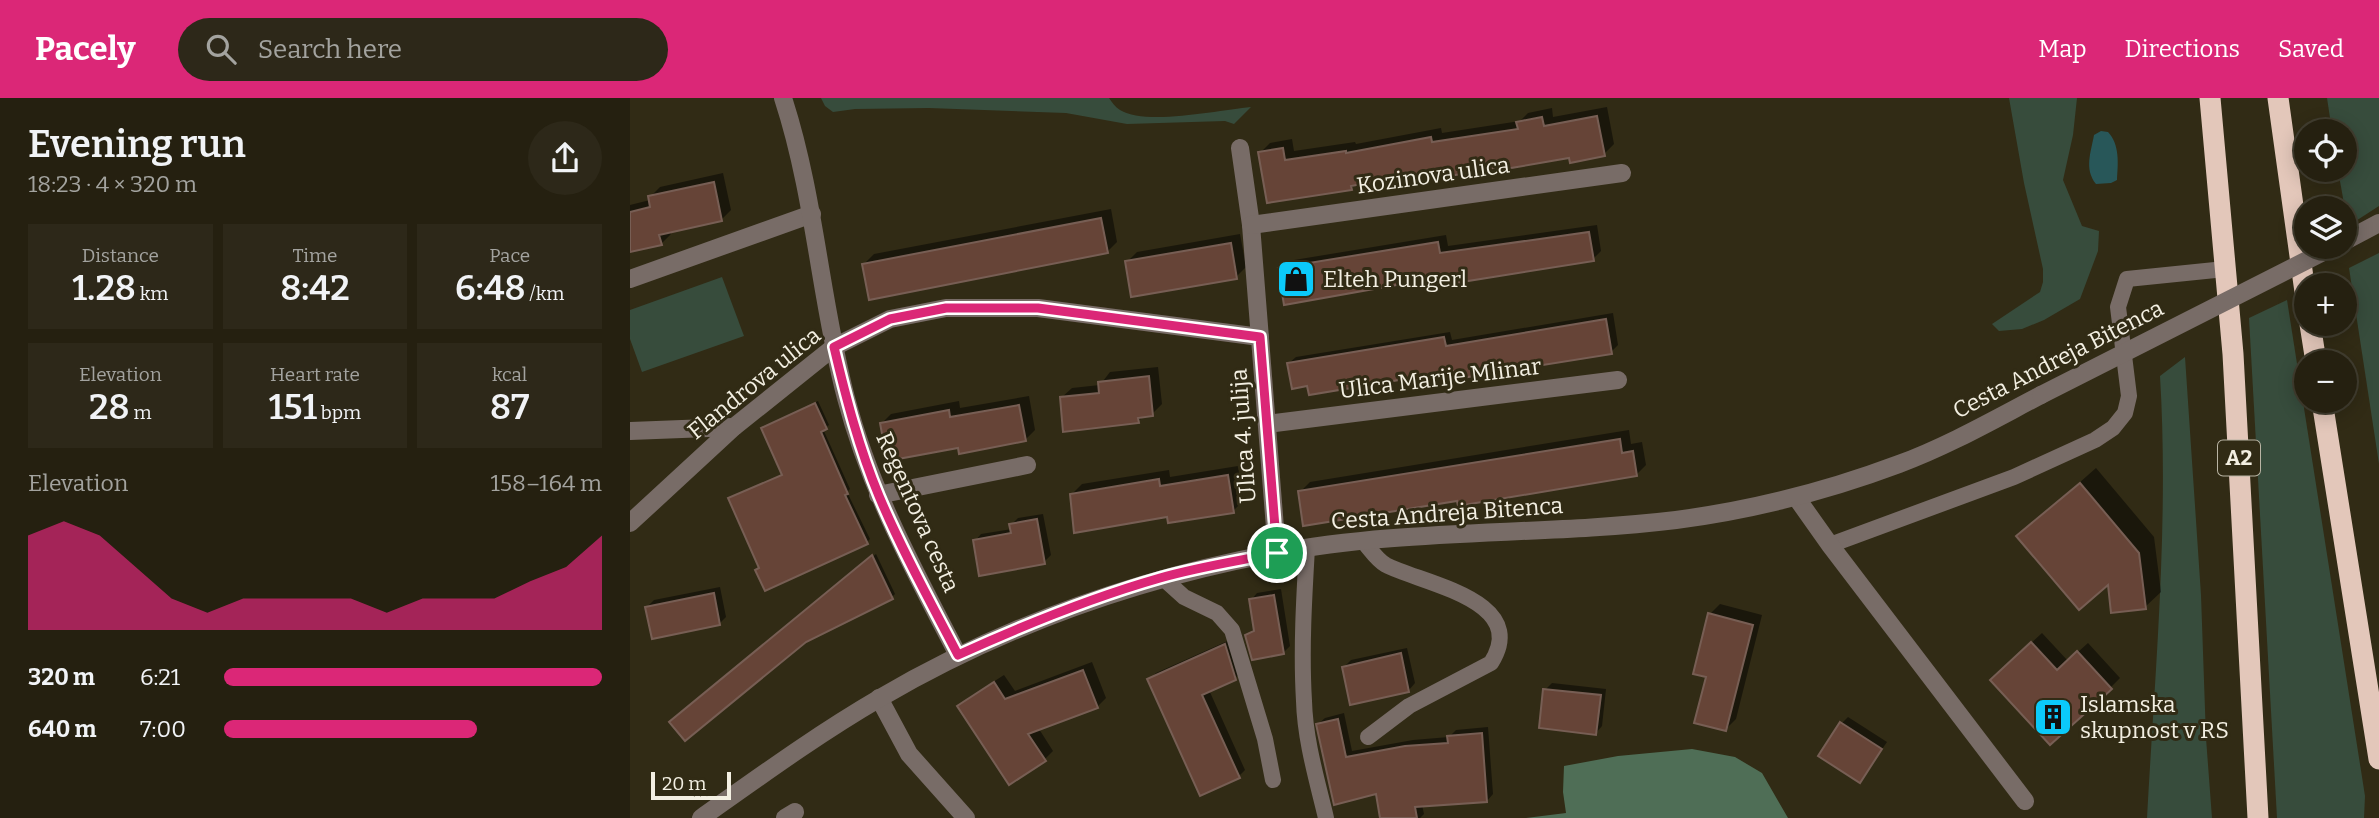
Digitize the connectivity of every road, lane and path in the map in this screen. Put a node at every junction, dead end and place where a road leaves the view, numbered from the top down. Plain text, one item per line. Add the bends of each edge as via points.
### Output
1 (783, 98) edge
2 (2210, 98) edge
3 (2278, 98) edge
4 (1240, 148) dead end
5 (1622, 173) dead end
6 (812, 214) junction
7 (2379, 223) edge
8 (1251, 225) junction
9 (2357, 235) edge
10 (2309, 259) edge
11 (2225, 269) junction
12 (2302, 273) edge
13 (630, 279) edge
14 (1260, 337) junction
15 (834, 347) junction
16 (1618, 380) dead end
17 (2324, 413) edge
18 (1267, 424) junction
19 (734, 427) junction
20 (630, 431) edge
21 (1027, 465) dead end
22 (878, 495) junction
23 (1796, 497) junction
24 (630, 523) edge
25 (1363, 541) junction
26 (1830, 545) junction
27 (1307, 548) junction
28 (1277, 553) junction
29 (1163, 578) junction
30 (958, 655) junction
31 (879, 698) junction
32 (1368, 737) dead end
33 (2379, 759) edge
34 (1273, 780) dead end
35 (2025, 801) dead end
36 (701, 818) edge
37 (966, 818) edge
38 (1325, 818) edge
39 (2258, 818) edge

1 - 6 street, Regentova cesta
2 - 11 highway, A2
3 - 12 highway
4 - 8 street, Ulica 4. julija
5 - 8 street, Kozinova ulica
6 - 13 street
6 - 15 street, Regentova cesta
7 - 9 street
8 - 14 street, Ulica 4. julija
10 - 23 street, Cesta Andreja Bitenca, bridge via 1902,463
11 - 26 lane via 2127,279 2118,307 2129,396 2125,413 2113,428 2014,477
11 - 39 highway, A2
14 - 15 street, Flandrova ulica via 1038,308 946,308 890,319
14 - 18 street, Ulica 4. julija
15 - 19 street, Flandrova ulica
15 - 22 street, Regentova cesta
16 - 18 street, Ulica Marije Mlinar
17 - 33 highway
18 - 28 street, Ulica 4. julija
19 - 20 street
19 - 24 street, Flandrova ulica
21 - 22 street
22 - 30 street, Regentova cesta
23 - 25 street, Cesta Andreja Bitenca via 1674,520
23 - 26 street
25 - 27 street, Cesta Andreja Bitenca
25 - 32 lane via 1383,564 1472,599 1493,618 1501,636 1491,663 1409,706
26 - 35 street
27 - 28 street, Cesta Andreja Bitenca
27 - 38 lane via 1304,702
28 - 29 street, Cesta Andreja Bitenca
29 - 30 street, Cesta Andreja Bitenca via 1026,624
29 - 34 lane via 1184,597 1217,613 1232,630
30 - 31 street, Cesta Andreja Bitenca
31 - 36 street, Cesta Andreja Bitenca
31 - 37 street via 909,754

